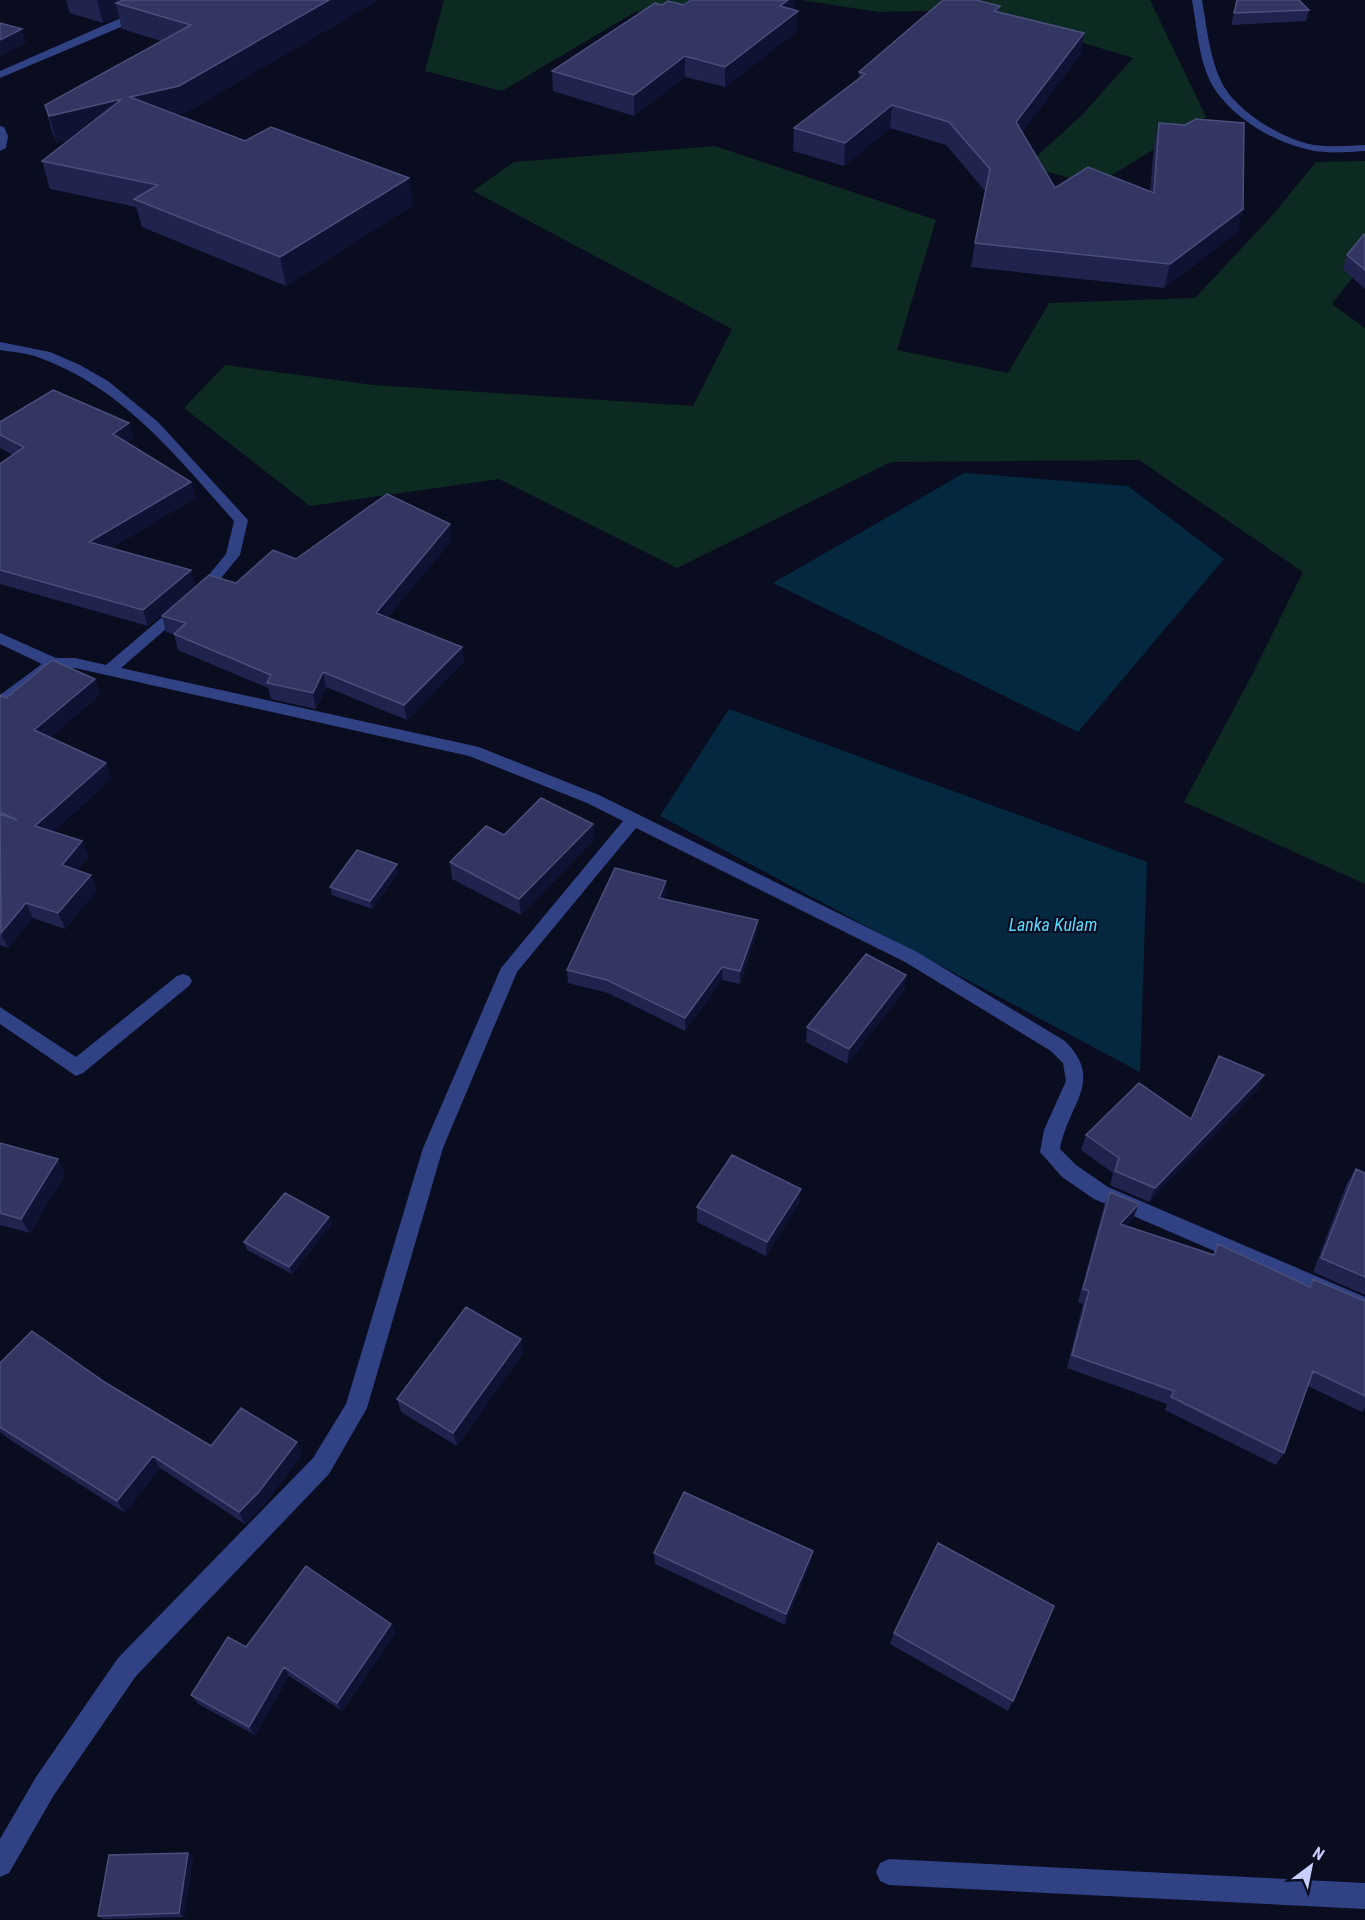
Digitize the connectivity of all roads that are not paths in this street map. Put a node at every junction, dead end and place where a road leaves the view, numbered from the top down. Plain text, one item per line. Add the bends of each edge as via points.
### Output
1 (180, 0) edge
2 (1197, 0) edge
3 (0, 75) edge
4 (0, 129) edge
5 (0, 148) edge
6 (1365, 148) edge
7 (1338, 150) junction
8 (1365, 159) edge
9 (0, 346) edge
10 (0, 638) edge
11 (54, 663) junction
12 (109, 671) junction
13 (0, 703) edge
14 (634, 819) junction
15 (183, 981) dead end
16 (0, 1014) edge
17 (1365, 1307) edge
18 (0, 1864) edge
19 (889, 1872) dead end
20 (1365, 1896) edge

1 - 3 street
2 - 7 street via 1205,49 1216,84 1241,111 1268,129 1308,147
4 - 5 street
6 - 7 street
7 - 8 street
9 - 12 street via 45,355 99,379 143,412 241,520 233,555 207,585
10 - 11 street
11 - 12 street via 75,663
11 - 13 street
12 - 14 street via 473,751
14 - 17 street via 911,957 1058,1046 1072,1060 1077,1080 1054,1130 1050,1152 1069,1172 1101,1193
14 - 18 street via 510,968 433,1148 356,1408 321,1466 127,1667 45,1786
15 - 16 street via 76,1068
19 - 20 street

